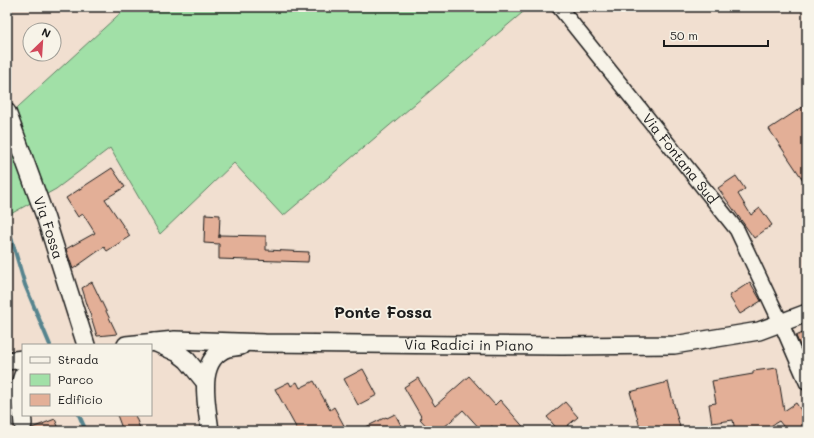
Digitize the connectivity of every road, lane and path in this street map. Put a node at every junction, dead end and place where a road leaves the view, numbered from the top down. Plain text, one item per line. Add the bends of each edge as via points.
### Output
1 (559, 7) edge
2 (7, 112) edge
3 (807, 313) edge
4 (781, 323) junction
5 (154, 342) junction
6 (265, 343) junction
7 (86, 344) edge
8 (135, 344) edge
9 (22, 359) edge
10 (7, 361) edge
11 (22, 378) edge
12 (205, 382) junction
13 (807, 383) edge
14 (7, 396) edge
15 (22, 411) edge
16 (23, 416) edge
17 (24, 428) edge
18 (210, 431) edge

1 - 4 street, Via Fontana Sud via 737,230
2 - 7 street, Via Fossa via 46,219
3 - 4 street, Via Radici in Piano
4 - 6 street, Via Radici in Piano via 759,331 674,345
4 - 13 street, Via Fontana Sud
5 - 6 street, Via Radici in Piano via 175,340
5 - 8 street, Via Radici in Piano
5 - 12 street via 178,352
6 - 12 street via 228,348 216,355 208,366
9 - 10 street
11 - 15 street via 19,400
12 - 18 street
14 - 17 street
16 - 17 street

